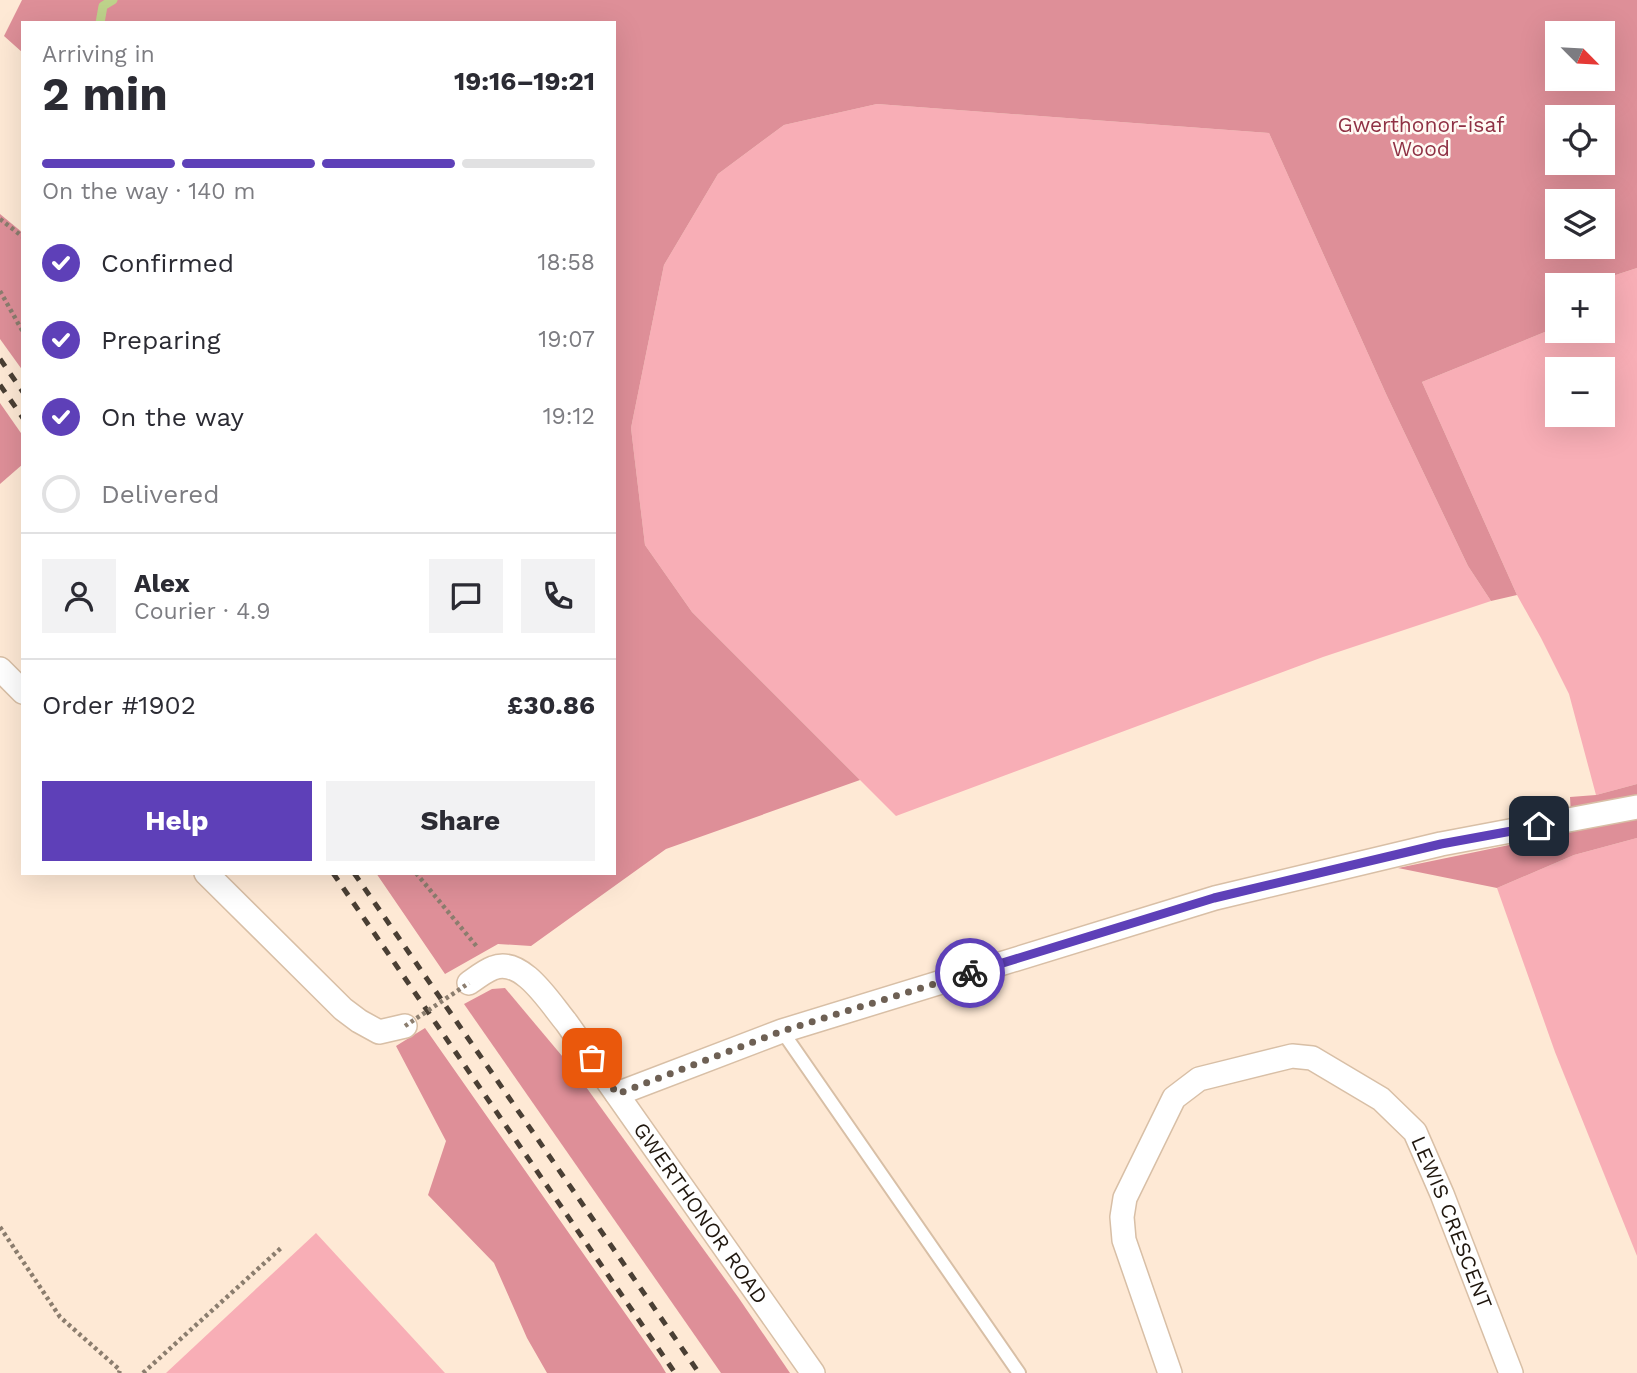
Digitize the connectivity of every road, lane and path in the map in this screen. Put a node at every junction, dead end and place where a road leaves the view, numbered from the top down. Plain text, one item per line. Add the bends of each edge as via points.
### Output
1 (0, 219) edge
2 (21, 235) edge
3 (0, 291) edge
4 (21, 328) edge
5 (0, 669) edge
6 (21, 690) edge
7 (1637, 807) edge
8 (208, 875) edge
9 (418, 875) edge
10 (494, 967) junction
11 (469, 983) joint
12 (405, 1026) joint
13 (782, 1031) junction
14 (617, 1094) junction
15 (1, 1231) edge
16 (281, 1248) dead end
17 (119, 1373) edge
18 (143, 1373) edge
19 (813, 1373) edge
20 (1019, 1373) edge
21 (1170, 1373) edge
22 (1511, 1373) edge

1 - 2 path
3 - 4 path
5 - 6 street
7 - 13 street via 1441,844 1214,898
8 - 12 street via 351,1015 379,1032
9 - 10 path
10 - 11 street
10 - 14 street, GWERTHONOR ROAD via 509,966 528,975
11 - 12 path, bridge
13 - 14 street
13 - 20 lane
14 - 19 street, GWERTHONOR ROAD
15 - 17 path via 60,1317
16 - 18 path
21 - 22 street, LEWIS CRESCENT via 1124,1240 1125,1198 1174,1098 1199,1080 1292,1056 1312,1058 1381,1099 1415,1132

